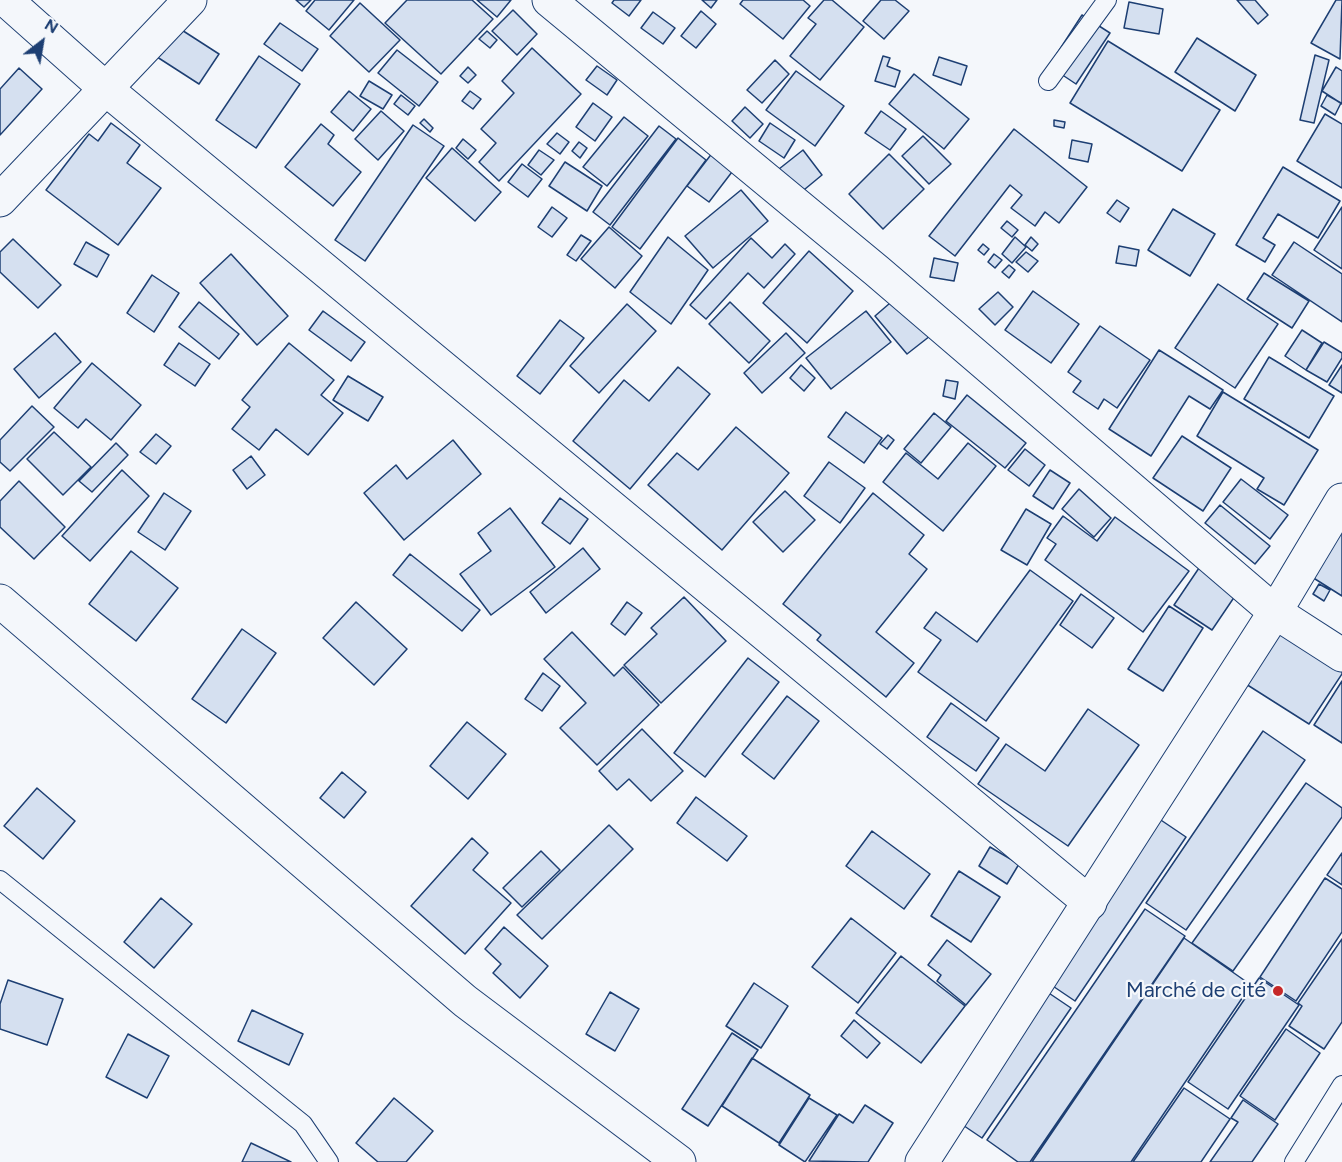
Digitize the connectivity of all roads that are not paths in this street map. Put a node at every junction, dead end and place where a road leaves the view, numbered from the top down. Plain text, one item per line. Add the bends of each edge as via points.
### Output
1 (6, 0) edge
2 (189, 0) edge
3 (549, 0) edge
4 (1107, 0) edge
5 (1048, 81) dead end
6 (106, 88) junction
7 (0, 200) edge
8 (1342, 500) edge
9 (0, 601) edge
10 (1275, 612) junction
11 (1342, 655) edge
12 (0, 880) edge
13 (1090, 903) junction
14 (1342, 1085) edge
15 (329, 1162) edge
16 (679, 1162) edge
17 (922, 1162) edge
18 (1294, 1162) edge

1 - 6 street
2 - 6 street
3 - 10 street via 877,271
4 - 5 lane
6 - 7 street
6 - 13 street
8 - 10 street
9 - 16 street via 465,1001
10 - 11 street
10 - 13 street
12 - 15 lane via 303,1125
13 - 17 street
14 - 18 lane

